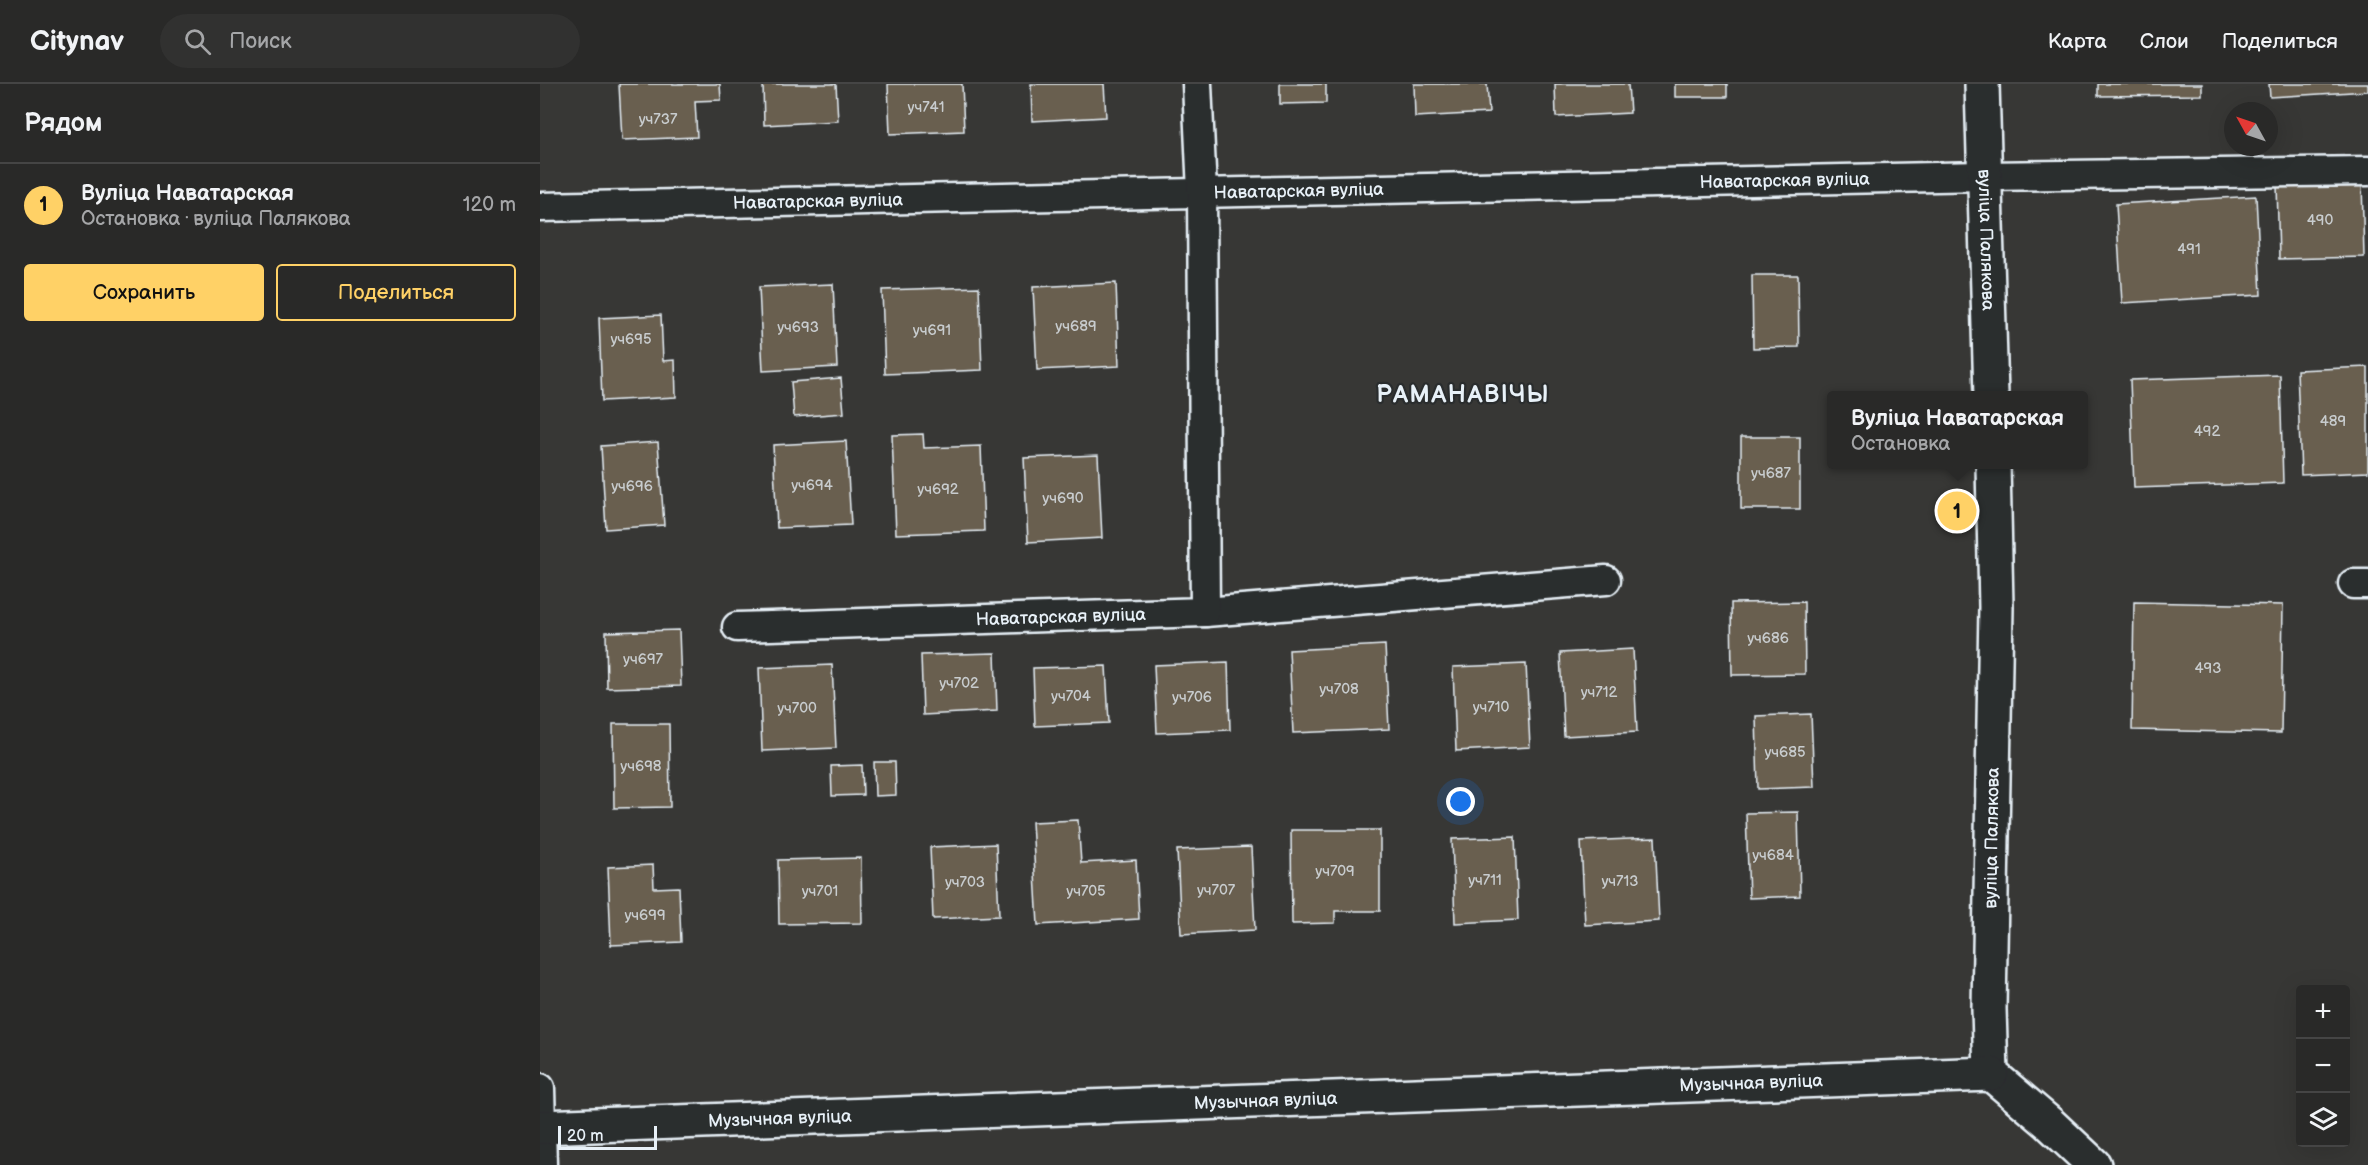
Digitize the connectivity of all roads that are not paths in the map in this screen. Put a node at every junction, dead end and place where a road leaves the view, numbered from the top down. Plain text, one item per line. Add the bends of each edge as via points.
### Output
1 (1197, 84) edge
2 (1982, 84) edge
3 (2368, 171) edge
4 (1984, 176) junction
5 (1202, 192) junction
6 (540, 207) edge
7 (1991, 391) edge
8 (1993, 469) edge
9 (1606, 580) dead end
10 (1206, 612) junction
11 (737, 627) dead end
12 (1990, 1074) junction
13 (540, 1088) edge
14 (541, 1127) edge
15 (542, 1165) edge
16 (2094, 1165) edge

1 - 5 street, Наватарская вуліца
2 - 4 street, вуліца Палякова
3 - 4 street, Наватарская вуліца
4 - 5 street, Наватарская вуліца
4 - 7 street, вуліца Палякова
5 - 6 street, Наватарская вуліца
5 - 10 street, Наватарская вуліца
8 - 12 street, вуліца Палякова via 1996,607
9 - 10 street, Наватарская вуліца
10 - 11 street, Наватарская вуліца
12 - 14 street, Музычная вуліца
12 - 16 street
13 - 14 street
14 - 15 street

